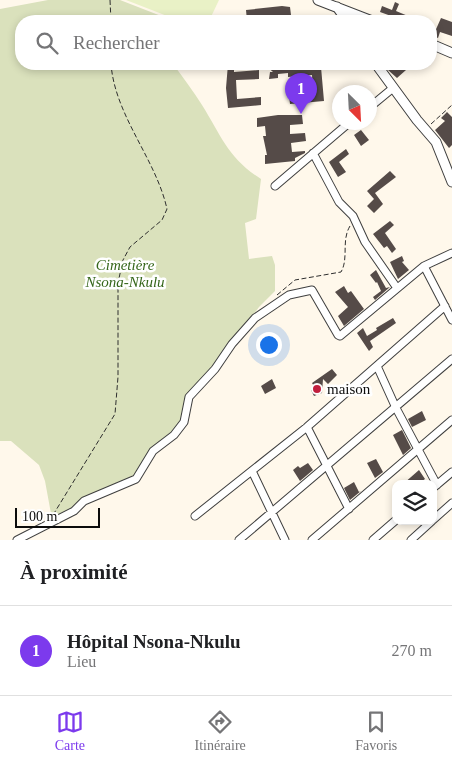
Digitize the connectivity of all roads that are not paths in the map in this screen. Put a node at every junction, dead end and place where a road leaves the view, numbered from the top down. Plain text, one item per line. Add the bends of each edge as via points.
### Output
1 (318, 0) edge
2 (337, 7) junction
3 (342, 15) edge
4 (357, 15) edge
5 (437, 47) edge
6 (452, 53) edge
7 (380, 70) edge
8 (393, 88) junction
9 (377, 101) edge
10 (341, 130) edge
11 (313, 154) junction
12 (452, 182) edge
13 (275, 186) dead end
14 (452, 253) edge
15 (424, 266) junction
16 (397, 288) junction
17 (445, 306) junction
18 (452, 320) edge
19 (452, 359) edge
20 (377, 366) junction
21 (396, 408) junction
22 (452, 420) edge
23 (307, 427) junction
24 (418, 448) junction
25 (327, 467) junction
26 (252, 472) junction
27 (452, 472) edge
28 (432, 480) edge
29 (437, 484) edge
30 (452, 503) edge
31 (350, 509) junction
32 (272, 512) junction
33 (195, 516) dead end
34 (437, 517) edge
35 (392, 523) edge
36 (428, 525) edge
37 (17, 540) edge
38 (239, 540) edge
39 (285, 540) edge
40 (312, 540) edge
41 (373, 540) edge
42 (411, 540) edge

1 - 2 street
2 - 3 street
2 - 4 street
5 - 6 street
7 - 8 street
8 - 9 street
8 - 12 street via 436,142
10 - 11 street
11 - 13 street
11 - 16 street via 339,202 353,216 365,242
14 - 15 street
15 - 16 street
15 - 17 street
16 - 37 street via 340,336 312,290 289,295 264,310 189,397 184,422 153,451 136,479 82,502 74,511
17 - 18 street
17 - 20 street
19 - 21 street
20 - 21 street
20 - 23 street
21 - 24 street
21 - 25 street
22 - 24 street
23 - 25 street
23 - 26 street
24 - 28 street
24 - 31 street
25 - 31 street
25 - 32 street
26 - 32 street
26 - 33 street
27 - 29 street
30 - 34 street
31 - 40 street
32 - 38 street
32 - 39 street
35 - 41 street
36 - 42 street

